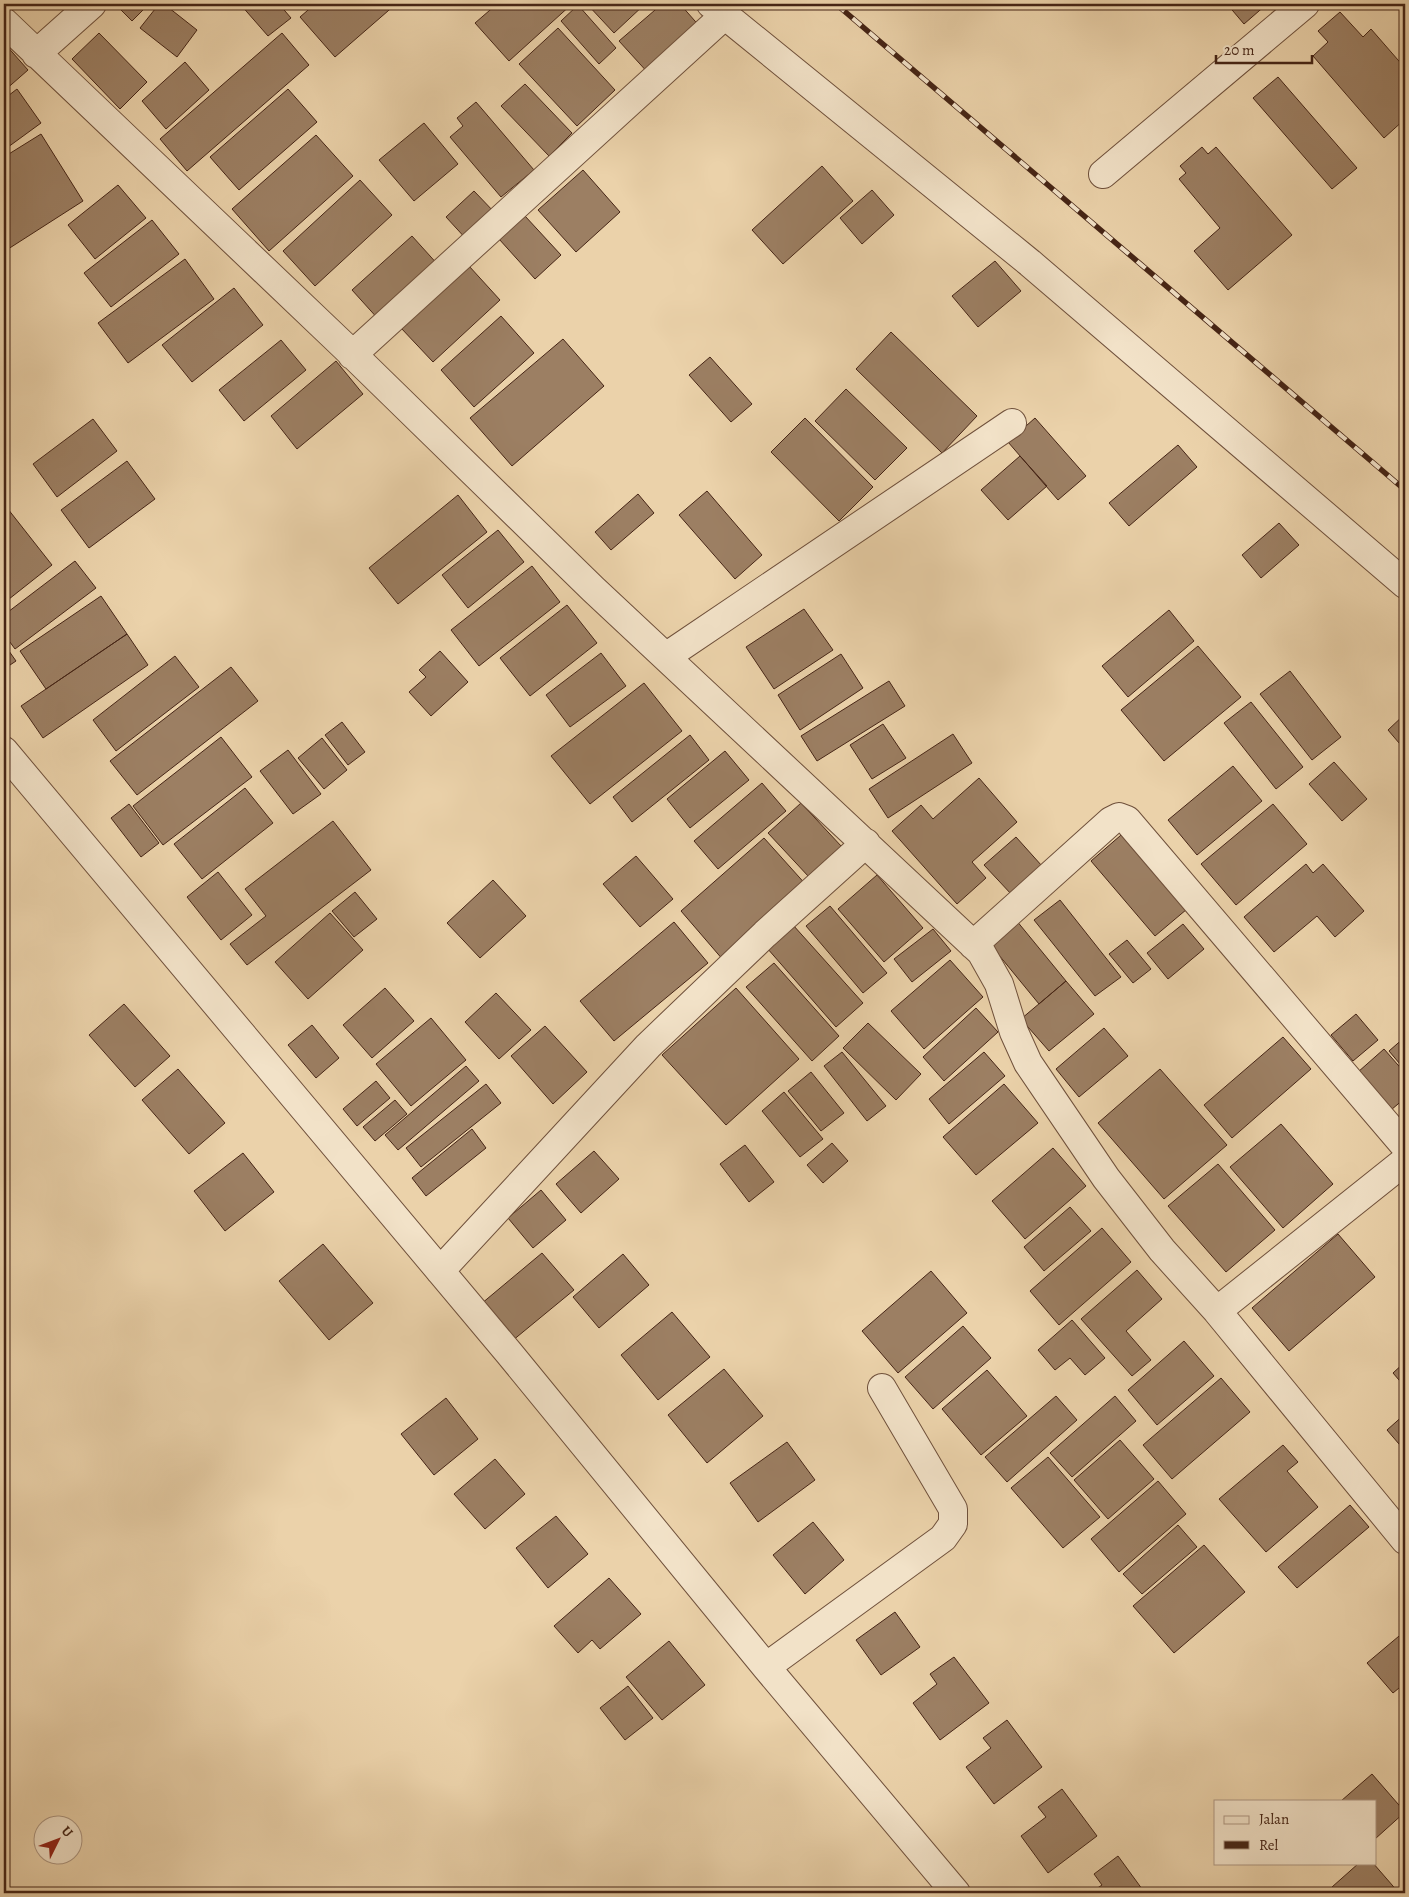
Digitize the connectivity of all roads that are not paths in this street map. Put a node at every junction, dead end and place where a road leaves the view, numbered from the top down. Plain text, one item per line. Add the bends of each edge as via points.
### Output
1 (92, 4) edge
2 (1305, 4) edge
3 (718, 9) edge
4 (4, 22) edge
5 (36, 54) junction
6 (1103, 174) dead end
7 (352, 355) junction
8 (1012, 423) dead end
9 (1405, 584) edge
10 (667, 656) junction
11 (4, 751) edge
12 (866, 843) junction
13 (973, 945) junction
14 (1405, 1146) edge
15 (1405, 1161) edge
16 (440, 1271) junction
17 (1217, 1311) junction
18 (882, 1388) dead end
19 (1405, 1540) edge
20 (766, 1667) junction
21 (956, 1893) edge

1 - 5 street
2 - 6 street
3 - 7 street
3 - 9 street via 1030,263
4 - 5 street
5 - 7 street
7 - 10 street via 593,589
8 - 10 street
10 - 12 street
11 - 16 street
12 - 13 street
12 - 16 street via 648,1046
13 - 14 street via 1111,820 1119,817 1127,820
13 - 17 street via 991,966 1028,1063 1106,1178 1162,1250
15 - 17 street
16 - 20 street
17 - 19 street
18 - 20 street via 953,1509 953,1524 943,1538
20 - 21 street

